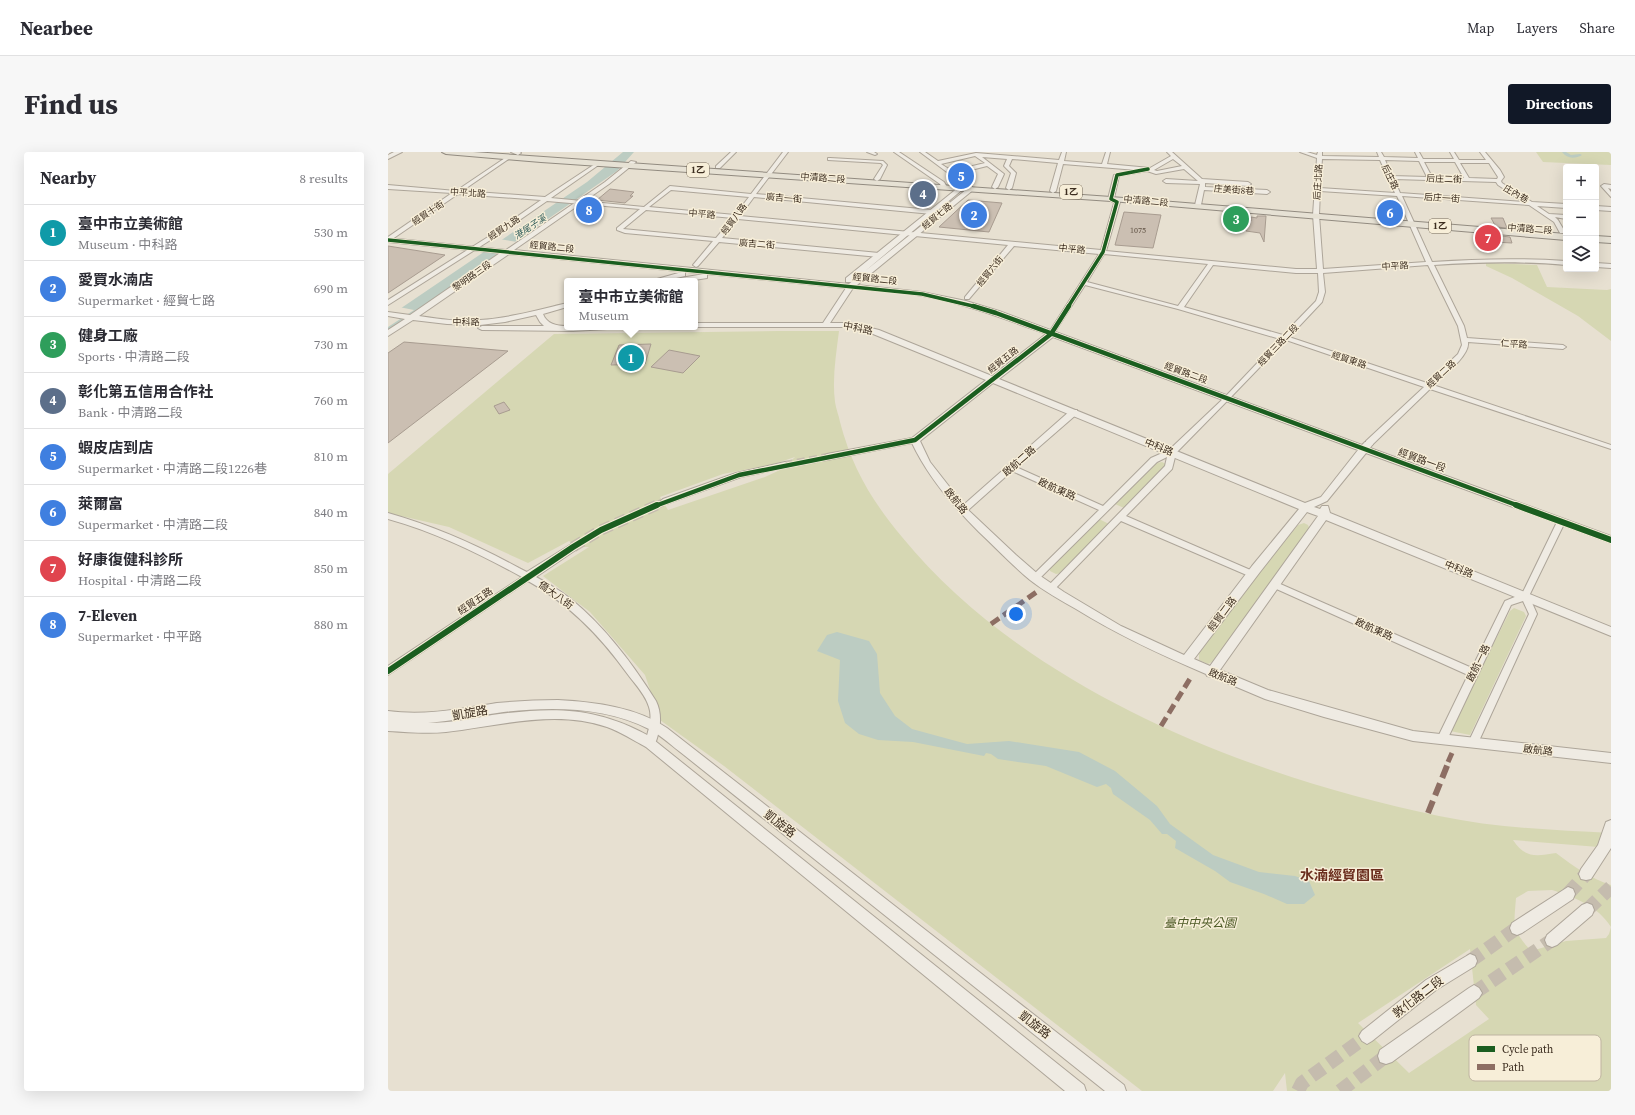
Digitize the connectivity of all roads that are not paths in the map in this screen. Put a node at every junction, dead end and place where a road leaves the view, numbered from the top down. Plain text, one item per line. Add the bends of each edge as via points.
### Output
1 (399, 152) edge
2 (446, 152) edge
3 (734, 152) edge
4 (786, 152) edge
5 (869, 152) edge
6 (896, 152) edge
7 (932, 152) edge
8 (1064, 152) edge
9 (1108, 152) edge
10 (1169, 152) edge
11 (1302, 152) edge
12 (1379, 152) edge
13 (1417, 152) edge
14 (1452, 152) edge
15 (1482, 152) edge
16 (472, 153) edge
17 (923, 153) edge
18 (511, 154) edge
19 (975, 154) edge
20 (1320, 154) edge
21 (1174, 156) junction
22 (388, 157) edge
23 (1011, 158) junction
24 (830, 159) dead end
25 (1382, 159) junction
26 (1421, 160) junction
27 (859, 161) junction
28 (1457, 161) junction
29 (1061, 162) junction
30 (1490, 162) junction
31 (604, 163) junction
32 (937, 163) junction
33 (631, 164) junction
34 (988, 164) junction
35 (1104, 165) junction
36 (1185, 166) junction
37 (718, 167) junction
38 (1152, 171) junction
39 (769, 173) junction
40 (951, 173) junction
41 (1390, 177) junction
42 (1430, 178) junction
43 (877, 179) junction
44 (1467, 180) junction
45 (1166, 181) junction
46 (1498, 181) junction
47 (1202, 184) junction
48 (1248, 184) dead end
49 (943, 185) junction
50 (388, 187) edge
51 (966, 187) junction
52 (995, 187) junction
53 (1171, 187) dead end
54 (1611, 187) edge
55 (1009, 188) junction
56 (1318, 189) junction
57 (1053, 190) junction
58 (1267, 192) dead end
59 (458, 193) junction
60 (1399, 195) junction
61 (1611, 195) edge
62 (752, 196) junction
63 (1112, 197) junction
64 (550, 199) junction
65 (576, 202) junction
66 (1199, 204) junction
67 (1533, 204) junction
68 (1563, 206) edge
69 (1599, 208) edge
70 (643, 209) junction
71 (1611, 209) edge
72 (932, 212) junction
73 (1316, 213) junction
74 (1548, 215) junction
75 (1563, 217) edge
76 (736, 218) junction
77 (1411, 221) junction
78 (1563, 230) edge
79 (1563, 233) edge
80 (906, 234) junction
81 (914, 234) junction
82 (1599, 234) edge
83 (391, 235) edge
84 (1611, 236) edge
85 (1599, 239) edge
86 (388, 240) edge
87 (718, 240) junction
88 (1611, 240) edge
89 (1012, 244) junction
90 (485, 246) junction
91 (473, 248) junction
92 (509, 249) junction
93 (1103, 252) junction
94 (879, 255) junction
95 (1212, 262) junction
96 (1563, 263) edge
97 (1430, 264) junction
98 (1599, 265) edge
99 (1611, 266) edge
100 (693, 268) junction
101 (1321, 271) junction
102 (736, 274) junction
103 (666, 278) edge
104 (684, 278) edge
105 (691, 278) edge
106 (852, 282) junction
107 (1084, 283) junction
108 (967, 298) junction
109 (388, 303) edge
110 (564, 306) edge
111 (1180, 308) junction
112 (564, 310) edge
113 (388, 314) edge
114 (539, 314) junction
115 (412, 317) junction
116 (388, 321) edge
117 (404, 323) junction
118 (698, 325) edge
119 (825, 325) junction
120 (564, 327) edge
121 (463, 328) junction
122 (564, 328) edge
123 (1053, 331) junction
124 (388, 334) edge
125 (1285, 338) junction
126 (1465, 340) junction
127 (1563, 347) dead end
128 (993, 379) junction
129 (1428, 386) junction
130 (1230, 395) junction
131 (1074, 412) junction
132 (915, 440) junction
133 (1366, 446) junction
134 (1611, 447) edge
135 (1172, 452) junction
136 (827, 457) tunnel mouth
137 (785, 465) tunnel mouth
138 (1011, 468) junction
139 (1324, 499) junction
140 (666, 501) tunnel mouth
141 (1306, 507) junction
142 (1104, 509) junction
143 (963, 510) junction
144 (1325, 514) junction
145 (388, 516) edge
146 (1120, 517) junction
147 (1561, 522) junction
148 (1611, 533) edge
149 (1611, 540) edge
150 (573, 547) tunnel mouth
151 (1252, 574) junction
152 (529, 576) junction
153 (1036, 578) junction
154 (1275, 585) junction
155 (1050, 589) junction
156 (1525, 596) junction
157 (1611, 632) edge
158 (1186, 661) junction
159 (388, 672) edge
160 (1211, 673) junction
161 (1473, 673) junction
162 (388, 716) edge
163 (388, 726) edge
164 (655, 727) junction
165 (1442, 740) junction
166 (650, 743) junction
167 (1473, 743) junction
168 (1611, 758) edge
169 (1611, 826) edge
170 (1586, 874) tunnel mouth
171 (1568, 894) tunnel mouth
172 (1587, 910) tunnel mouth
173 (1517, 928) tunnel mouth
174 (1552, 940) tunnel mouth
175 (1470, 961) tunnel mouth
176 (1474, 993) tunnel mouth
177 (1367, 1036) tunnel mouth
178 (1386, 1056) tunnel mouth
179 (1078, 1091) edge
180 (1118, 1091) edge

1 - 22 street
2 - 16 main road, 1乙
3 - 37 street
4 - 39 street, 經貿八路
5 - 27 street via 875,154
6 - 49 street
7 - 17 street
8 - 29 street
9 - 35 street
10 - 21 street
11 - 20 street
12 - 25 street, 后庄路
13 - 26 street
14 - 28 street
15 - 30 street, 庄內巷
16 - 18 main road, 1乙
17 - 32 street
18 - 31 main road, 1乙
18 - 31 main road, 1乙
18 - 59 street, 經貿十街
19 - 23 street
19 - 32 street
19 - 34 street
20 - 25 street
20 - 56 street, 后庄北路
21 - 36 street
21 - 38 street
23 - 29 street
23 - 55 street via 1006,166 1014,173
24 - 27 street via 847,158
25 - 26 street
25 - 41 street, 后庄路
26 - 28 street
26 - 42 street
27 - 43 street via 883,162 885,165
28 - 30 street
28 - 44 street
29 - 35 street
29 - 57 street
30 - 46 street, 庄內巷 via 1501,177
31 - 33 main road, 1乙
31 - 64 street, 經貿九路
32 - 40 street
33 - 37 main road, 中清路二段 / 1乙
33 - 39 main road, 中清路二段 / 1乙
33 - 65 street, 黎明路三段
34 - 40 street
34 - 52 street via 1001,174
35 - 38 street
36 - 38 street
36 - 47 street
37 - 39 main road, 中清路二段 / 1乙
38 - 45 street
38 - 63 street via 1117,176
39 - 43 main road, 中清路二段 / 1乙
39 - 49 main road, 中清路二段 / 1乙
39 - 62 street, 經貿八路
40 - 51 street
41 - 42 street, 后庄二街
41 - 60 street, 后庄路
42 - 44 street, 后庄二街
43 - 49 main road, 中清路二段 / 1乙
44 - 46 street, 后庄二街
45 - 47 street
45 - 53 street
46 - 67 street, 庄內巷 via 1503,187
47 - 48 street
47 - 58 street, 庄美街8巷
47 - 66 street
49 - 51 main road, 中清路二段 / 1乙
50 - 59 street, 中平北路
51 - 52 main road, 中清路二段 / 1乙
51 - 63 main road, 中清路二段 / 1乙
51 - 72 street, 經貿七路
51 - 81 street, 經貿七路
52 - 55 main road, 中清路二段 / 1乙
54 - 61 street via 1604,186
55 - 57 main road, 中清路二段 / 1乙
56 - 60 street, 后庄一街
56 - 73 street, 后庄北路
57 - 63 main road, 中清路二段 / 1乙
59 - 64 street, 中平北路
59 - 83 street, 經貿十街
60 - 67 street, 后庄一街
60 - 77 street, 后庄路
62 - 70 street, 廣吉一街 via 670,188
62 - 72 street, 廣吉一街
62 - 76 street, 經貿八路
63 - 66 main road, 中清路二段 / 1乙
63 - 93 street, 經貿五路 via 1117,202
64 - 65 street, 中平北路
64 - 90 street, 經貿九路
65 - 70 street, 中平路
65 - 92 street, 黎明路三段
66 - 73 main road, 中清路二段 / 1乙
67 - 68 street, 后庄一街
67 - 74 street, 庄內巷
69 - 71 street
70 - 76 street, 中平路
70 - 87 street, 廣吉二街 via 619,230
72 - 80 street, 經貿七路
73 - 77 main road, 中清路二段 / 1乙
73 - 101 street, 經貿三路二段
74 - 75 street
74 - 78 street, 庄內巷
76 - 80 street, 中平路
76 - 87 street, 經貿八路
77 - 79 main road, 中清路二段 / 1乙
77 - 97 street
80 - 81 street, 中平路
80 - 94 street, 經貿七路
81 - 89 street, 中平路
81 - 106 street, 經貿七路
82 - 84 main road
83 - 86 street, 經貿十街
83 - 90 street
85 - 88 main road
86 - 91 street
87 - 94 street, 廣吉二街
87 - 100 street, 經貿八路
89 - 93 street, 中平路
89 - 108 street, 經貿六街
90 - 91 street
90 - 92 street, 經貿路二段
91 - 109 street
92 - 100 street, 經貿路二段
92 - 115 street, 黎明路三段
93 - 95 street, 中平路
93 - 107 street, 經貿五路
94 - 106 street, 經貿七路
95 - 101 street, 中平路
95 - 111 street
96 - 97 street, 中平路 via 1503,260
97 - 101 street, 中平路
97 - 126 street via 1461,326
98 - 99 street
100 - 102 street, 經貿路二段
100 - 103 street, 經貿八路
100 - 104 street, 經貿八路 via 689,276
100 - 106 street, 經貿路二段
101 - 125 street, 經貿三路二段 via 1322,292 1319,302
102 - 105 street, 經貿八路
102 - 106 street, 經貿路二段
106 - 108 street, 經貿路二段 via 926,289
106 - 119 street, 經貿七路
106 - 123 street, 經貿路二段 via 963,303
107 - 111 street, 經貿東路
107 - 123 street, 經貿五路
108 - 123 street, 經貿路二段
110 - 114 street
111 - 125 street, 經貿東路
112 - 114 street
113 - 115 street, 中科路
114 - 115 street, 中科路 via 468,323
114 - 120 street, 中科路 via 542,321
114 - 121 street, 中科路 via 488,327
115 - 117 street, 黎明路三段
116 - 117 street, 中科路
117 - 121 street, 中科路
117 - 124 street, 黎明路三段
118 - 119 street, 中科路
119 - 128 street, 中科路 via 851,325 876,332
121 - 122 street, 中科路
123 - 128 street, 經貿五路
123 - 130 street, 經貿路二段
125 - 129 street, 經貿東路
125 - 130 street, 經貿三路二段
126 - 127 street, 仁平路
126 - 129 street, 經貿二路 via 1461,355
128 - 131 street, 中科路
128 - 132 street, 經貿五路
129 - 133 street, 經貿二路
129 - 134 street, 經貿東路
130 - 133 street, 經貿路一段
130 - 135 street, 經貿三路二段
131 - 135 street, 中科路
131 - 138 street, 啟航二路
132 - 136 street, 經貿五路
132 - 143 street, 啟航路 via 926,463
133 - 139 street, 經貿二路
133 - 147 street, 經貿路一段
133 - 148 street, 經貿路一段
135 - 141 street, 中科路
135 - 142 street, 經貿三路二段 via 1154,460
135 - 146 street, 經貿三路二段 via 1169,467
137 - 140 street via 739,475
138 - 142 street, 啟航東路
138 - 143 street, 啟航二路
139 - 141 street, 經貿二路
139 - 144 street
141 - 144 street, 中科路
141 - 151 street, 經貿二路
142 - 153 street, 經貿三路二段
143 - 153 street, 啟航路
144 - 154 street
144 - 156 street, 中科路
145 - 152 street, 僑大八街 via 440,532
146 - 151 street
146 - 155 street, 經貿三路二段
147 - 149 street, 經貿路一段
147 - 156 street
150 - 152 street, 經貿五路
151 - 158 street, 經貿二路
152 - 159 street, 經貿五路
152 - 164 street, 僑大八街 via 574,607 619,656 653,704 656,712
153 - 155 street, 啟航路
154 - 160 street
154 - 161 street, 啟航東路
155 - 158 street, 啟航路 via 1118,629
156 - 157 street, 中科路
156 - 161 street, 啟航一路 via 1508,604
156 - 167 street via 1533,614
158 - 160 street, 啟航路
160 - 165 street, 啟航路 via 1265,694 1324,712 1413,736
161 - 165 street, 啟航一路
162 - 164 street, 凱旋路 via 448,717 500,708 572,704 601,708
163 - 166 street, 凱旋路 via 441,727 546,715 568,715 606,722
164 - 166 street, 僑大八街
164 - 180 street, 凱旋路
165 - 167 street, 啟航路
166 - 179 street, 凱旋路
167 - 168 street, 啟航路
169 - 170 street via 1604,848
171 - 173 street
172 - 174 street
175 - 177 street, 敦化路二段 via 1431,985
176 - 178 street

